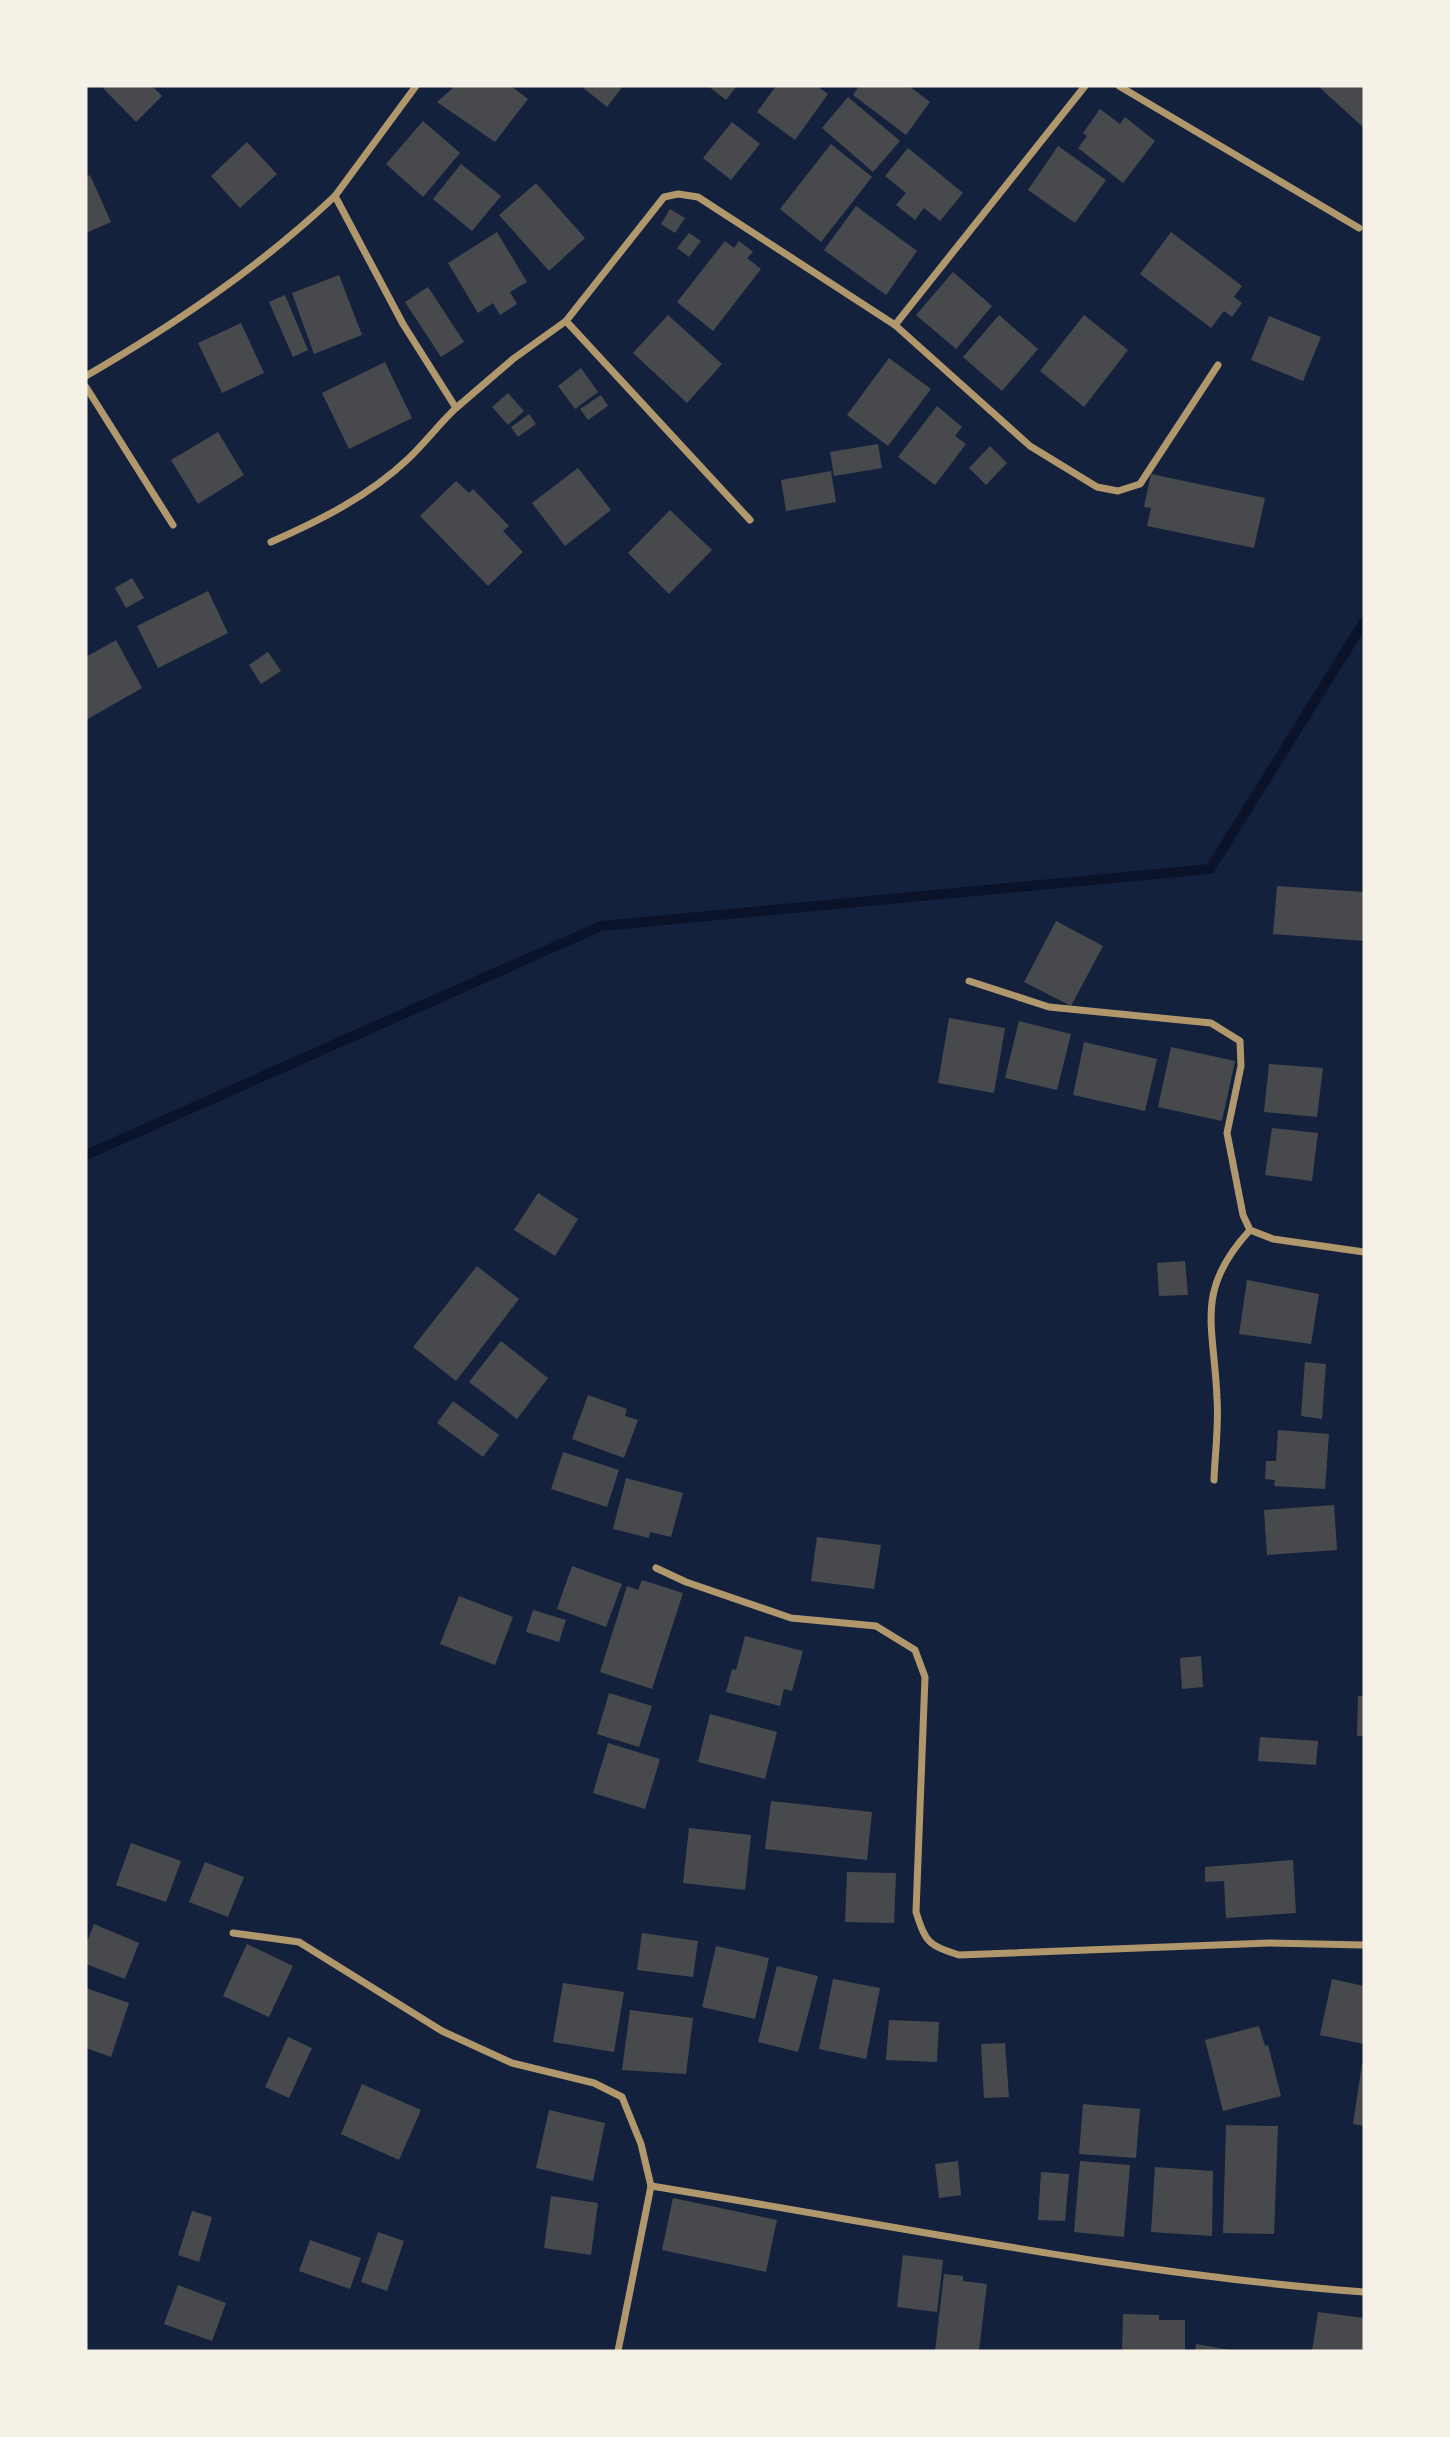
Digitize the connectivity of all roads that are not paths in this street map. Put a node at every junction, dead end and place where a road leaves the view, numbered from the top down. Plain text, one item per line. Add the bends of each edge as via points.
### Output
1 (416, 86) edge
2 (1085, 86) edge
3 (1119, 86) edge
4 (335, 196) junction
5 (1359, 229) dead end
6 (566, 321) junction
7 (895, 325) junction
8 (1218, 365) dead end
9 (86, 376) edge
10 (86, 387) edge
11 (456, 408) junction
12 (750, 520) dead end
13 (173, 525) dead end
14 (271, 542) dead end
15 (970, 981) dead end
16 (1250, 1230) junction
17 (1364, 1252) edge
18 (1214, 1479) dead end
19 (656, 1568) dead end
20 (233, 1933) dead end
21 (1364, 1945) edge
22 (651, 2186) junction
23 (1364, 2292) edge
24 (618, 2351) edge

1 - 4 street
2 - 7 street
3 - 5 street
4 - 9 street via 294,235 166,329
4 - 11 street via 403,324
6 - 7 street via 664,197 678,194 698,197
6 - 11 street
6 - 12 street
7 - 8 street via 1030,446 1097,487 1118,491 1140,484
10 - 13 street
11 - 14 street via 407,459 367,491 315,523
15 - 16 street via 1049,1007 1210,1023 1240,1041 1241,1066 1227,1133
16 - 17 street via 1273,1239
16 - 18 street via 1228,1254 1214,1286 1210,1332 1217,1399
19 - 21 street via 791,1618 876,1626 915,1650 925,1677 916,1912 925,1940 938,1948 959,1955 1269,1943
20 - 22 street via 299,1942 442,2031 512,2063 594,2083 622,2097
22 - 23 street via 1031,2251
22 - 24 street

